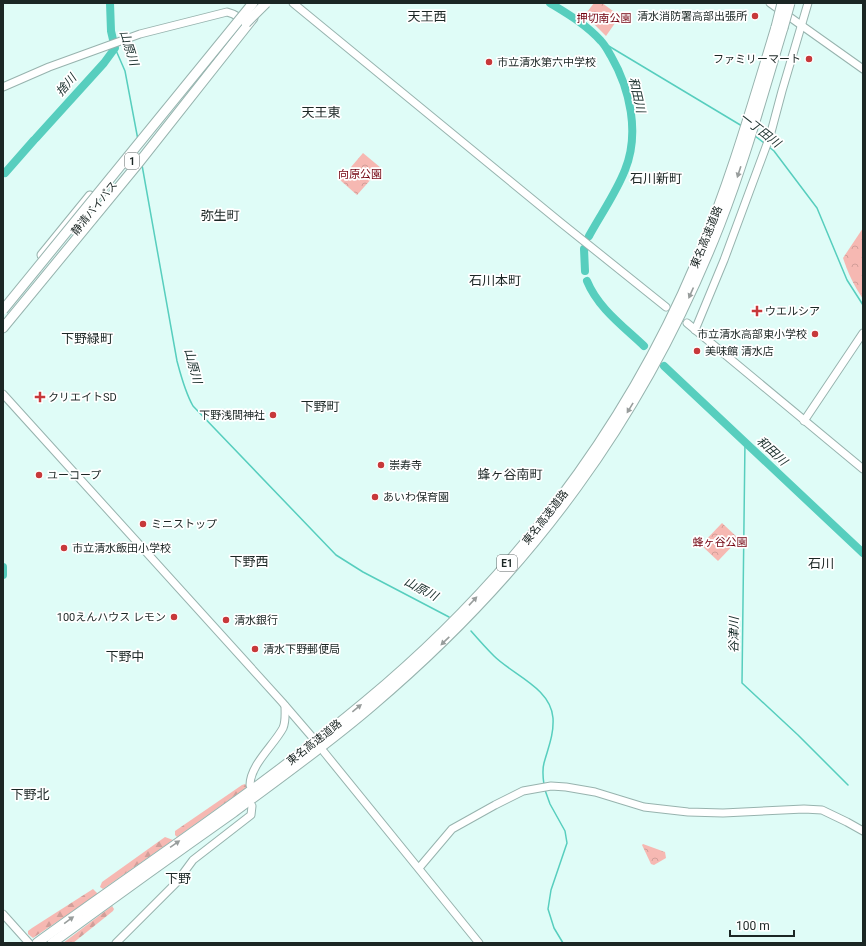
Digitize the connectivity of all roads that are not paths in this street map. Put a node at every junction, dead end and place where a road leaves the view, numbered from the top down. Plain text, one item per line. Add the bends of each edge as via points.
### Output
1 (252, 3) edge
2 (264, 3) edge
3 (293, 3) edge
4 (770, 3) edge
5 (782, 3) edge
6 (790, 3) edge
7 (808, 3) edge
8 (243, 20) junction
9 (802, 26) junction
10 (779, 27) junction
11 (863, 69) edge
12 (3, 87) edge
13 (3, 304) edge
14 (666, 307) dead end
15 (3, 310) edge
16 (3, 320) edge
17 (687, 324) dead end
18 (3, 328) edge
19 (695, 330) junction
20 (863, 332) edge
21 (3, 394) edge
22 (804, 421) junction
23 (863, 469) edge
24 (285, 706) junction
25 (312, 738) dead end
26 (324, 752) dead end
27 (250, 785) dead end
28 (252, 806) dead end
29 (863, 831) edge
30 (419, 868) junction
31 (99, 909) junction
32 (3, 914) edge
33 (29, 943) edge
34 (37, 943) edge
35 (52, 943) edge
36 (56, 943) edge
37 (116, 943) edge
38 (480, 943) edge

1 - 8 highway, 静清バイパス / 1, bridge
2 - 8 highway, bridge
2 - 18 highway via 137,165
3 - 14 street
4 - 9 street
5 - 10 highway, 東名高速道路 / E1, bridge
6 - 10 highway, 東名高速道路 / E1, bridge
7 - 9 street
8 - 12 street via 233,14 224,13 156,29 49,67
8 - 13 highway via 141,134
8 - 15 highway, 静清バイパス / 1, bridge
8 - 16 highway, 静清バイパス / 1
9 - 11 street
9 - 19 street via 770,136
10 -> 31 highway, 東名高速道路 / E1 via 737,177 689,296 666,344 622,421 566,503 494,591 444,642 378,701 326,743
34 -> 10 highway, 東名高速道路 / E1 via 264,780 367,700 464,611 542,523 615,418 680,299 713,220
17 - 19 street
19 - 22 street
20 - 22 street
21 - 24 street
22 - 23 street
24 - 25 street
24 - 27 street via 283,727 252,774
26 - 30 street
28 - 37 street via 251,815 193,860 176,883
29 - 30 street via 822,810 688,812 644,806 595,792 551,786 523,791 452,829
30 - 38 street
31 - 35 highway, 東名高速道路 / E1
31 - 36 highway
32 - 33 street

